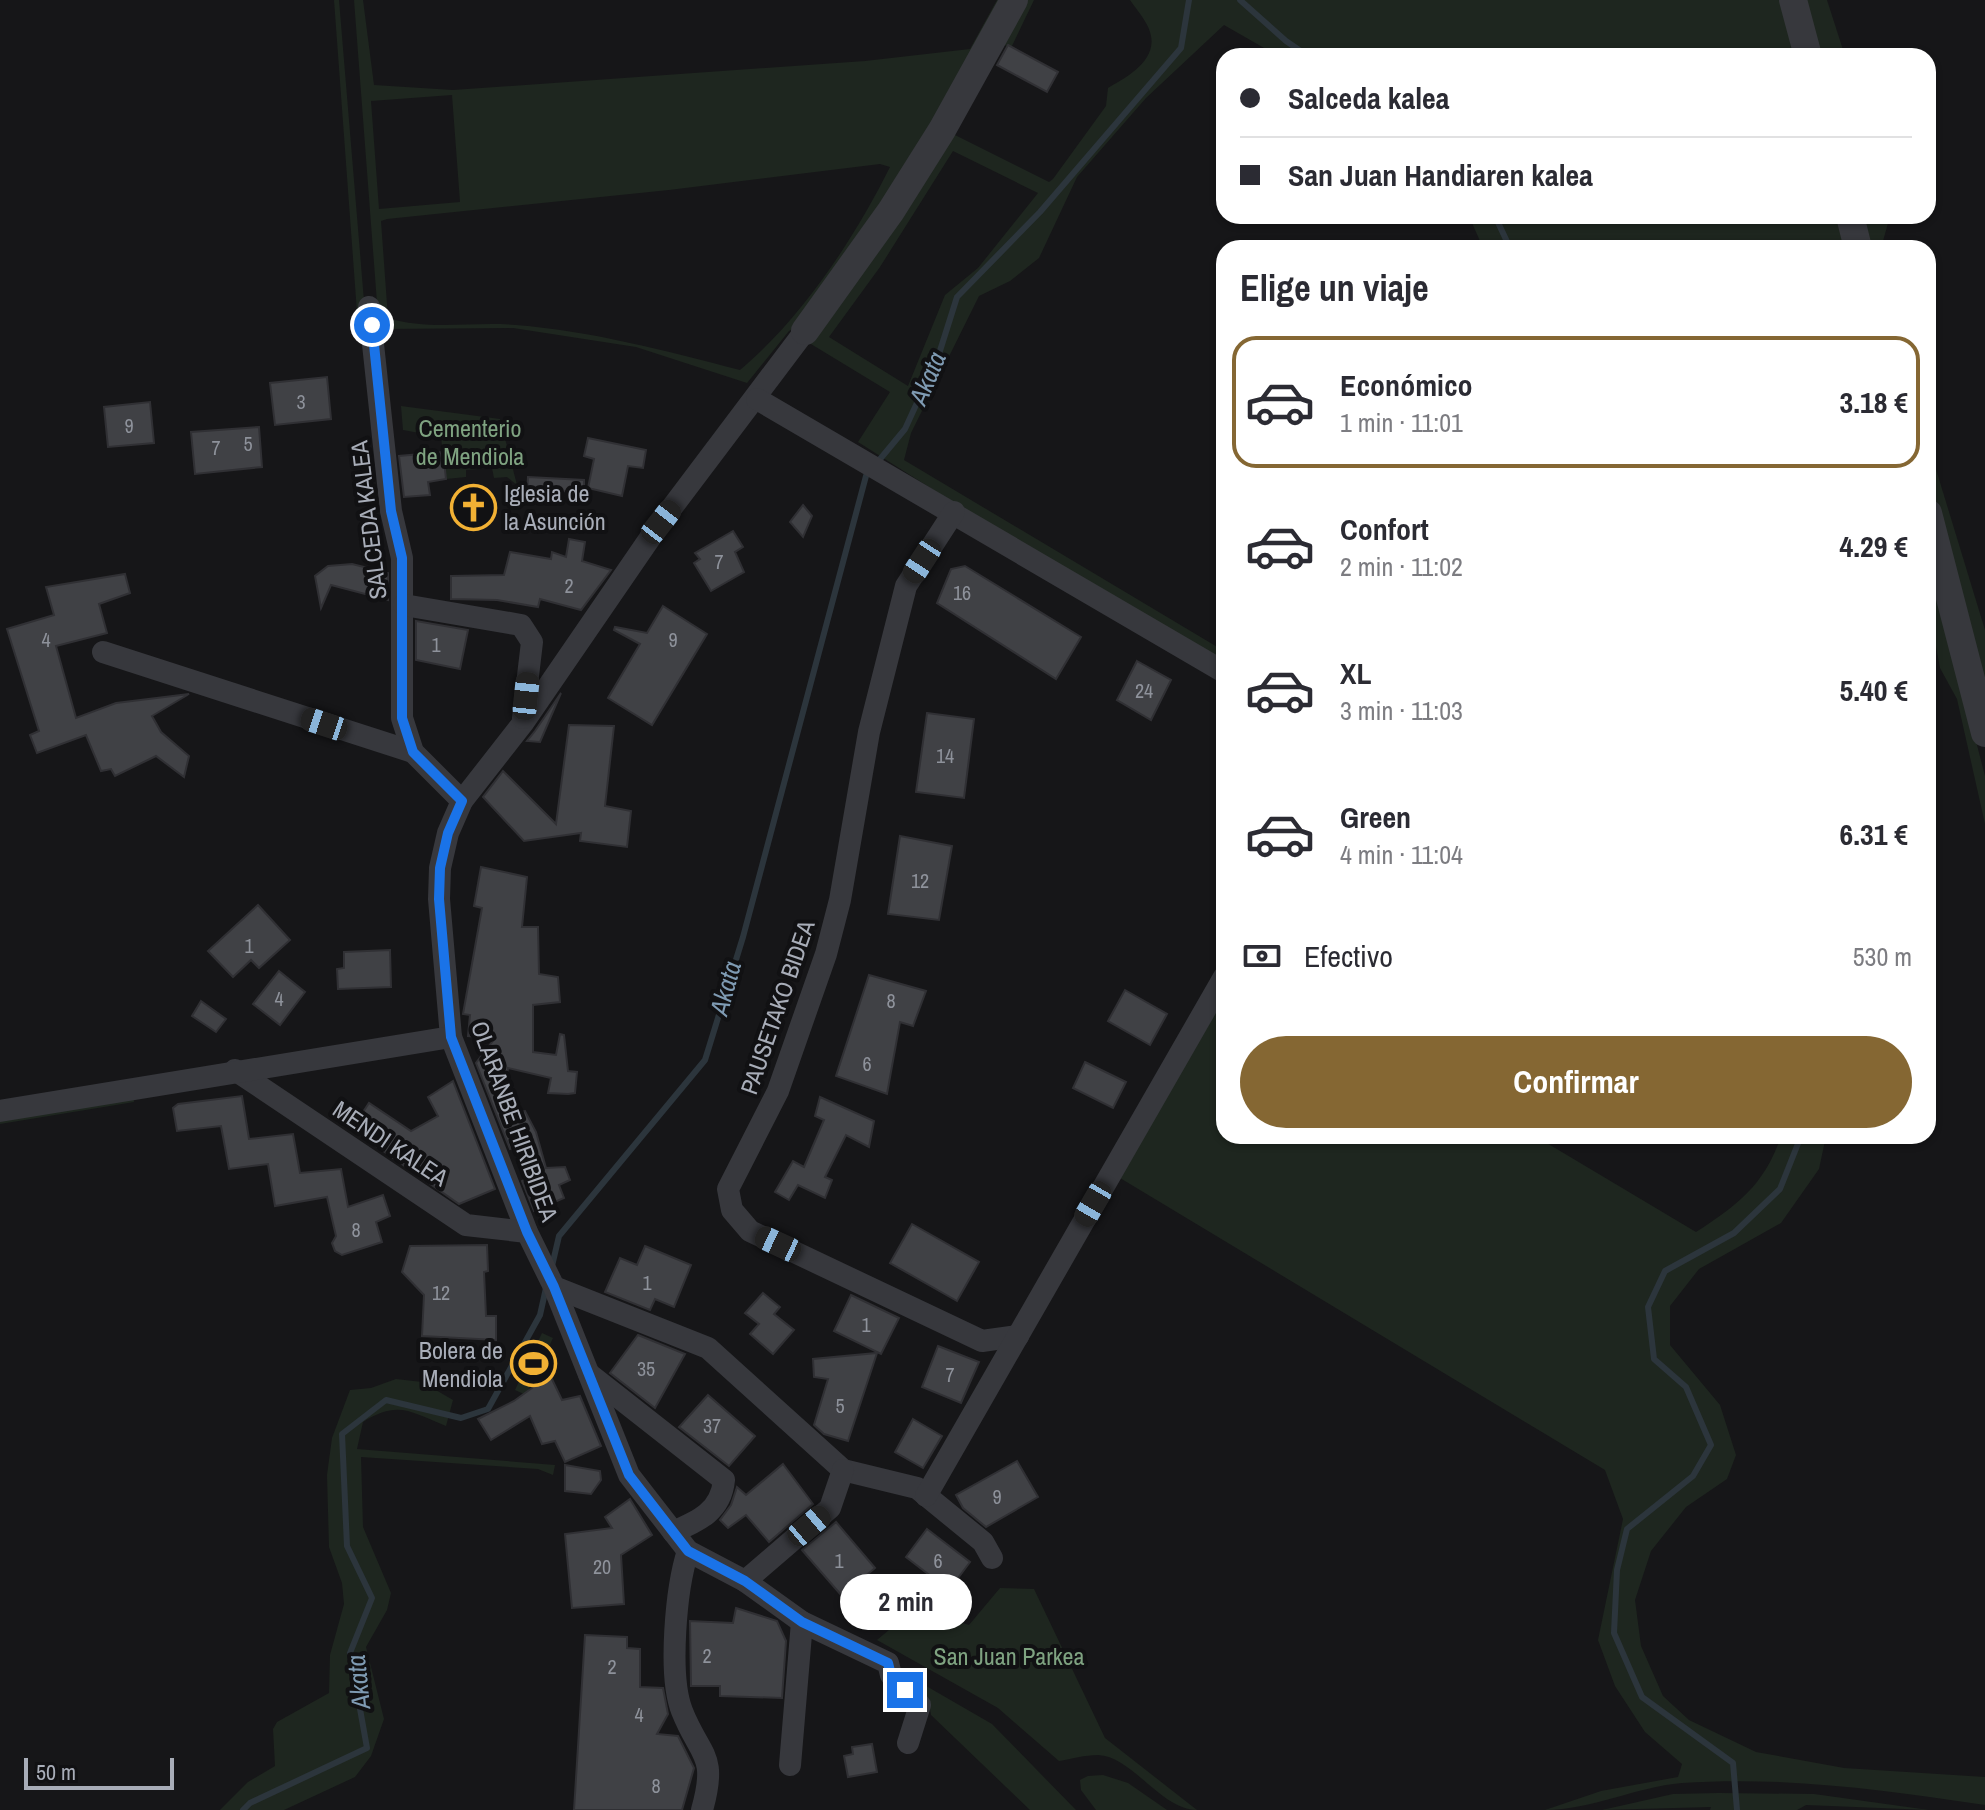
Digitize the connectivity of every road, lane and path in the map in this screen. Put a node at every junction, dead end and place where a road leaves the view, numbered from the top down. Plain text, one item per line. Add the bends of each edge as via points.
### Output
1 (1014, 0) edge
2 (1793, 0) edge
3 (1806, 48) edge
4 (369, 307) dead end
5 (805, 331) joint
6 (757, 399) junction
7 (954, 512) junction
8 (1936, 544) edge
9 (404, 605) junction
10 (103, 652) dead end
11 (1216, 667) edge
12 (523, 723) junction
13 (1985, 733) edge
14 (413, 752) junction
15 (462, 801) junction
16 (1216, 991) edge
17 (451, 1037) junction
18 (235, 1070) junction
19 (0, 1111) edge
20 (527, 1232) junction
21 (554, 1287) junction
22 (1018, 1336) junction
23 (589, 1374) junction
24 (843, 1470) junction
25 (926, 1496) junction
26 (673, 1532) junction
27 (688, 1551) junction
28 (992, 1558) dead end
29 (745, 1581) junction
30 (802, 1622) junction
31 (908, 1743) dead end
32 (790, 1765) dead end
33 (702, 1810) edge

1 - 5 street via 891,211
2 - 3 street
4 - 9 street, SALCEDA KALEA
5 - 6 street, OLARANBE HIRIBIDEA
6 - 7 street
6 - 12 street, OLARANBE HIRIBIDEA via 661,522
7 - 11 street
7 - 22 street, PAUSETAKO BIDEA via 906,586 869,732 826,954 778,1091 728,1189 732,1210 750,1231 982,1341
8 - 13 street
9 - 12 street via 521,625 532,642
9 - 14 street, SALCEDA KALEA via 402,718
10 - 14 street
12 - 15 street, OLARANBE HIRIBIDEA
14 - 15 street, SALCEDA KALEA
15 - 17 street, OLARANBE HIRIBIDEA via 440,868
16 - 22 street
17 - 18 street
17 - 20 street, OLARANBE HIRIBIDEA
18 - 19 street
18 - 20 street, MENDI KALEA via 466,1225
20 - 21 street, OLARANBE HIRIBIDEA
21 - 23 street, OLARANBE HIRIBIDEA
21 - 24 street via 708,1348
22 - 25 street
23 - 26 street, OLARANBE HIRIBIDEA via 629,1475
23 - 26 street via 724,1480 723,1494 704,1520
24 - 25 street via 917,1488
24 - 29 street via 830,1508
25 - 28 street via 983,1542
26 - 27 street, OLARANBE HIRIBIDEA
27 - 29 street
27 - 33 street via 678,1583 676,1662 681,1710 709,1758
29 - 30 street
30 - 31 street via 888,1663 891,1675 920,1705
30 - 32 street

